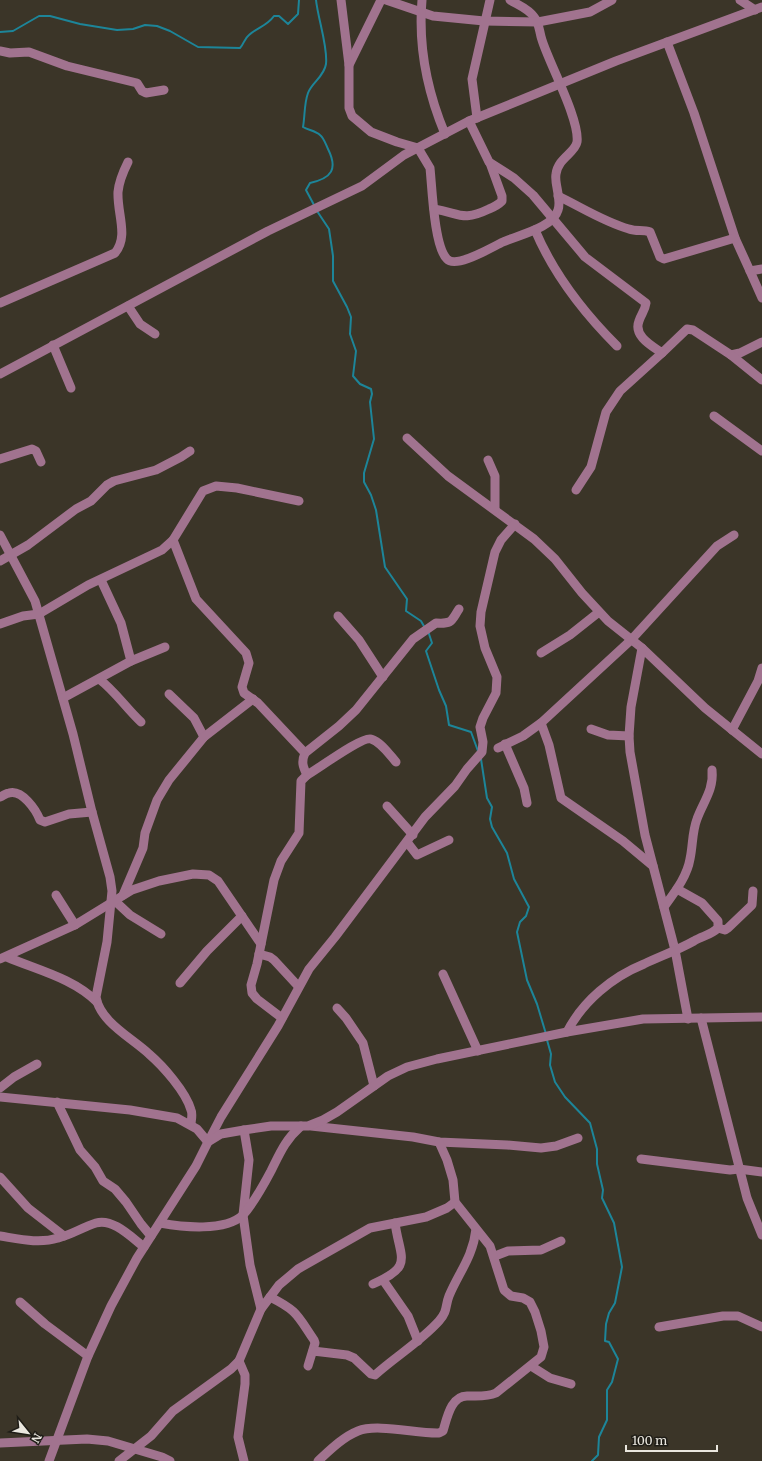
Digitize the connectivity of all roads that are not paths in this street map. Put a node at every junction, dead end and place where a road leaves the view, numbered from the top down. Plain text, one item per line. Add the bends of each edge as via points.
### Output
1 (341, 0) edge
2 (381, 0) edge
3 (386, 0) edge
4 (422, 0) edge
5 (490, 0) edge
6 (510, 0) edge
7 (612, 0) edge
8 (740, 0) edge
9 (759, 8) edge
10 (421, 13) junction
11 (484, 21) junction
12 (538, 22) junction
13 (667, 42) junction
14 (0, 52) edge
15 (349, 66) junction
16 (560, 84) junction
17 (164, 90) dead end
18 (473, 119) junction
19 (445, 134) junction
20 (418, 148) junction
21 (128, 162) dead end
22 (490, 162) junction
23 (558, 196) junction
24 (434, 209) junction
25 (553, 218) junction
26 (535, 230) junction
27 (735, 238) junction
28 (762, 269) edge
29 (750, 272) junction
30 (762, 298) edge
31 (0, 303) edge
32 (128, 306) junction
33 (155, 334) dead end
34 (762, 342) edge
35 (53, 345) junction
36 (617, 346) dead end
37 (662, 353) junction
38 (731, 355) junction
39 (0, 374) edge
40 (762, 380) edge
41 (71, 388) dead end
42 (714, 416) dead end
43 (407, 438) dead end
44 (190, 450) dead end
45 (762, 452) edge
46 (0, 458) edge
47 (488, 460) dead end
48 (41, 462) dead end
49 (576, 490) dead end
50 (299, 501) dead end
51 (495, 509) junction
52 (515, 524) junction
53 (0, 535) edge
54 (734, 535) dead end
55 (174, 540) junction
56 (11, 554) junction
57 (0, 561) edge
58 (101, 580) junction
59 (460, 609) dead end
60 (599, 612) junction
61 (39, 614) junction
62 (338, 616) dead end
63 (0, 624) edge
64 (631, 640) junction
65 (165, 647) dead end
66 (642, 648) junction
67 (540, 653) dead end
68 (131, 661) junction
69 (762, 668) edge
70 (383, 677) junction
71 (99, 679) junction
72 (169, 694) dead end
73 (63, 698) junction
74 (253, 698) junction
75 (141, 722) dead end
76 (541, 723) junction
77 (591, 729) dead end
78 (732, 730) junction
79 (629, 736) junction
80 (204, 737) junction
81 (305, 753) junction
82 (762, 754) edge
83 (396, 762) dead end
84 (712, 770) dead end
85 (307, 775) junction
86 (0, 797) edge
87 (527, 802) dead end
88 (387, 806) dead end
89 (92, 812) junction
90 (410, 838) junction
91 (449, 840) dead end
92 (653, 866) junction
93 (677, 889) junction
94 (754, 891) dead end
95 (56, 895) dead end
96 (123, 895) junction
97 (113, 902) junction
98 (664, 907) junction
99 (242, 916) junction
100 (75, 925) junction
101 (718, 928) junction
102 (161, 934) dead end
103 (261, 944) junction
104 (675, 950) junction
105 (259, 954) junction
106 (4, 958) edge
107 (443, 974) dead end
108 (180, 984) dead end
109 (298, 986) junction
110 (97, 1002) junction
111 (338, 1008) dead end
112 (762, 1017) edge
113 (282, 1018) junction
114 (701, 1018) junction
115 (688, 1019) junction
116 (567, 1032) junction
117 (478, 1051) junction
118 (37, 1064) dead end
119 (374, 1086) junction
120 (0, 1088) edge
121 (0, 1097) edge
122 (57, 1102) junction
123 (191, 1125) junction
124 (305, 1126) junction
125 (244, 1130) junction
126 (578, 1138) dead end
127 (208, 1142) junction
128 (439, 1142) junction
129 (641, 1159) dead end
130 (740, 1169) junction
131 (762, 1172) edge
132 (0, 1177) edge
133 (455, 1202) junction
134 (243, 1215) junction
135 (160, 1223) junction
136 (395, 1223) junction
137 (476, 1228) junction
138 (762, 1235) edge
139 (0, 1236) edge
140 (64, 1236) junction
141 (151, 1236) junction
142 (561, 1241) dead end
143 (144, 1247) junction
144 (495, 1256) junction
145 (383, 1280) junction
146 (373, 1284) dead end
147 (270, 1297) junction
148 (20, 1302) dead end
149 (260, 1309) junction
150 (660, 1327) dead end
151 (762, 1327) edge
152 (418, 1341) junction
153 (313, 1351) junction
154 (88, 1356) junction
155 (238, 1361) junction
156 (308, 1366) dead end
157 (531, 1366) junction
158 (571, 1384) dead end
159 (56, 1441) junction
160 (0, 1443) edge
161 (136, 1449) junction
162 (49, 1461) edge
163 (119, 1461) edge
164 (170, 1461) edge
165 (244, 1461) edge
166 (318, 1461) edge

1 - 15 street
2 - 15 street
3 - 10 street
4 - 10 street
5 - 11 street
6 - 12 street via 533,15
7 - 12 street via 590,12
8 - 9 street
9 - 13 street
10 - 11 street
10 - 19 street via 428,86
11 - 12 street
11 - 18 street via 472,79
12 - 16 street via 541,39
13 - 16 street
13 - 27 street via 694,113
14 - 17 street via 29,52 67,66 137,83 142,91
15 - 20 street via 349,108 352,116 371,132
16 - 18 street
16 - 23 street via 577,141 575,148 564,156 559,164 556,174
18 - 19 street
18 - 22 street
19 - 20 street
20 - 24 street via 430,168
20 - 32 street via 404,155 362,186 268,231
21 - 31 street via 118,192 123,235 120,247 115,253
22 - 24 street via 502,196 502,201 498,205 478,215 467,217
22 - 25 street via 514,178
23 - 25 street via 559,210
23 - 27 street via 629,230 650,232 660,257 664,259
24 - 26 street via 438,239 446,258 450,261 466,259
25 - 26 street
25 - 37 street via 585,257 646,303 638,322 638,330 644,339
26 - 36 street via 558,275 590,319
27 - 29 street
28 - 29 street
29 - 30 street
32 - 33 street via 140,324
32 - 35 street
34 - 38 street
35 - 39 street
35 - 41 street
37 - 38 street via 687,330 693,330
37 - 49 street via 620,391 606,412 591,467
38 - 40 street
42 - 45 street
43 - 51 street via 448,476
44 - 56 street via 156,470 107,485 90,502
46 - 48 street via 32,449 36,451
47 - 51 street via 495,476
50 - 55 street via 216,486 204,491
51 - 52 street
52 - 60 street via 555,559
52 - 90 street via 501,540 495,552 481,612 480,626 485,648 497,677 496,693 480,727 483,742 479,754
53 - 56 street
54 - 64 street via 717,546
55 - 58 street via 162,550
55 - 74 street via 196,599 246,653 249,662 242,687 244,693
56 - 57 street
56 - 61 street
58 - 61 street
58 - 68 street via 121,623
59 - 70 street via 454,620 444,624 436,623 420,633
60 - 64 street
60 - 67 street via 570,635
61 - 63 street via 23,616
61 - 73 street
62 - 70 street via 359,640
64 - 66 street
64 - 76 street
65 - 68 street
66 - 78 street
66 - 79 street via 631,707
68 - 71 street
69 - 78 street via 758,681
70 - 81 street via 345,721
71 - 73 street
71 - 75 street
72 - 80 street via 194,718
73 - 89 street
74 - 80 street
74 - 81 street
76 - 87 street via 523,736 502,746 524,788
76 - 92 street via 549,745 561,798 623,841
77 - 79 street via 608,735
78 - 82 street
79 - 92 street via 645,835
80 - 96 street via 169,780 157,800 144,833 143,848
81 - 85 street via 302,760
83 - 85 street via 378,743 370,738 364,738
84 - 93 street via 713,781 710,791 696,820 688,869
85 - 103 street via 301,781 299,833 281,861 274,880
86 - 89 street via 9,792 16,792 33,804 40,820 45,822 69,814
88 - 90 street
89 - 97 street via 110,877
90 - 91 street via 417,855
90 - 109 street
92 - 98 street
93 - 98 street
93 - 101 street via 702,903 718,921
94 - 101 street via 752,904 728,928
95 - 100 street
96 - 97 street
96 - 99 street via 159,881 193,874 209,875 218,881
97 - 100 street
97 - 102 street
97 - 110 street
98 - 104 street
99 - 103 street
99 - 108 street via 207,951
100 - 106 street
101 - 104 street via 713,934
103 - 105 street
104 - 115 street
104 - 116 street via 643,964 600,990 586,1003
105 - 109 street via 274,960
105 - 113 street via 252,993
106 - 110 street via 71,983
107 - 117 street
109 - 113 street
110 - 123 street via 114,1025 150,1054 170,1076 187,1100 192,1112
111 - 119 street via 363,1044
112 - 114 street
113 - 127 street
114 - 115 street
114 - 130 street
115 - 116 street via 643,1019
116 - 117 street
117 - 119 street via 407,1068 388,1076
118 - 120 street
119 - 124 street via 337,1112
121 - 122 street
122 - 123 street via 177,1118
122 - 141 street via 80,1150 103,1181 115,1189 126,1202
123 - 127 street
124 - 125 street via 271,1126
124 - 128 street
124 - 134 street via 282,1146 260,1190
125 - 127 street via 221,1134
125 - 134 street via 249,1160
126 - 128 street via 541,1148
127 - 135 street
128 - 133 street via 453,1180
129 - 130 street
130 - 131 street
130 - 138 street via 747,1198
132 - 140 street via 28,1208
133 - 136 street via 426,1217
133 - 137 street
134 - 135 street via 232,1222 213,1226 189,1227
134 - 149 street via 250,1265
135 - 141 street
136 - 145 street via 401,1266
136 - 147 street via 360,1232 298,1269 279,1285
137 - 144 street
137 - 152 street via 470,1256 449,1295 447,1308 438,1322
139 - 140 street via 32,1241
140 - 143 street via 97,1223 110,1224
141 - 143 street
142 - 144 street via 541,1250 508,1251
143 - 154 street via 111,1306
144 - 157 street via 504,1290 511,1296 530,1302 535,1312 544,1346 541,1357
145 - 146 street
145 - 152 street via 408,1316
147 - 149 street
147 - 153 street via 298,1315 314,1340
148 - 154 street
149 - 155 street
150 - 151 street via 723,1316 738,1316
152 - 153 street via 373,1375 347,1355
153 - 156 street
154 - 159 street
155 - 161 street via 221,1378 173,1411
155 - 165 street via 245,1384 238,1437
157 - 158 street via 550,1378
157 - 166 street via 496,1393 489,1396 459,1398 450,1409 443,1431 439,1433 379,1428 360,1430 336,1445
159 - 160 street
159 - 161 street via 108,1441
159 - 162 street
161 - 163 street
161 - 164 street

